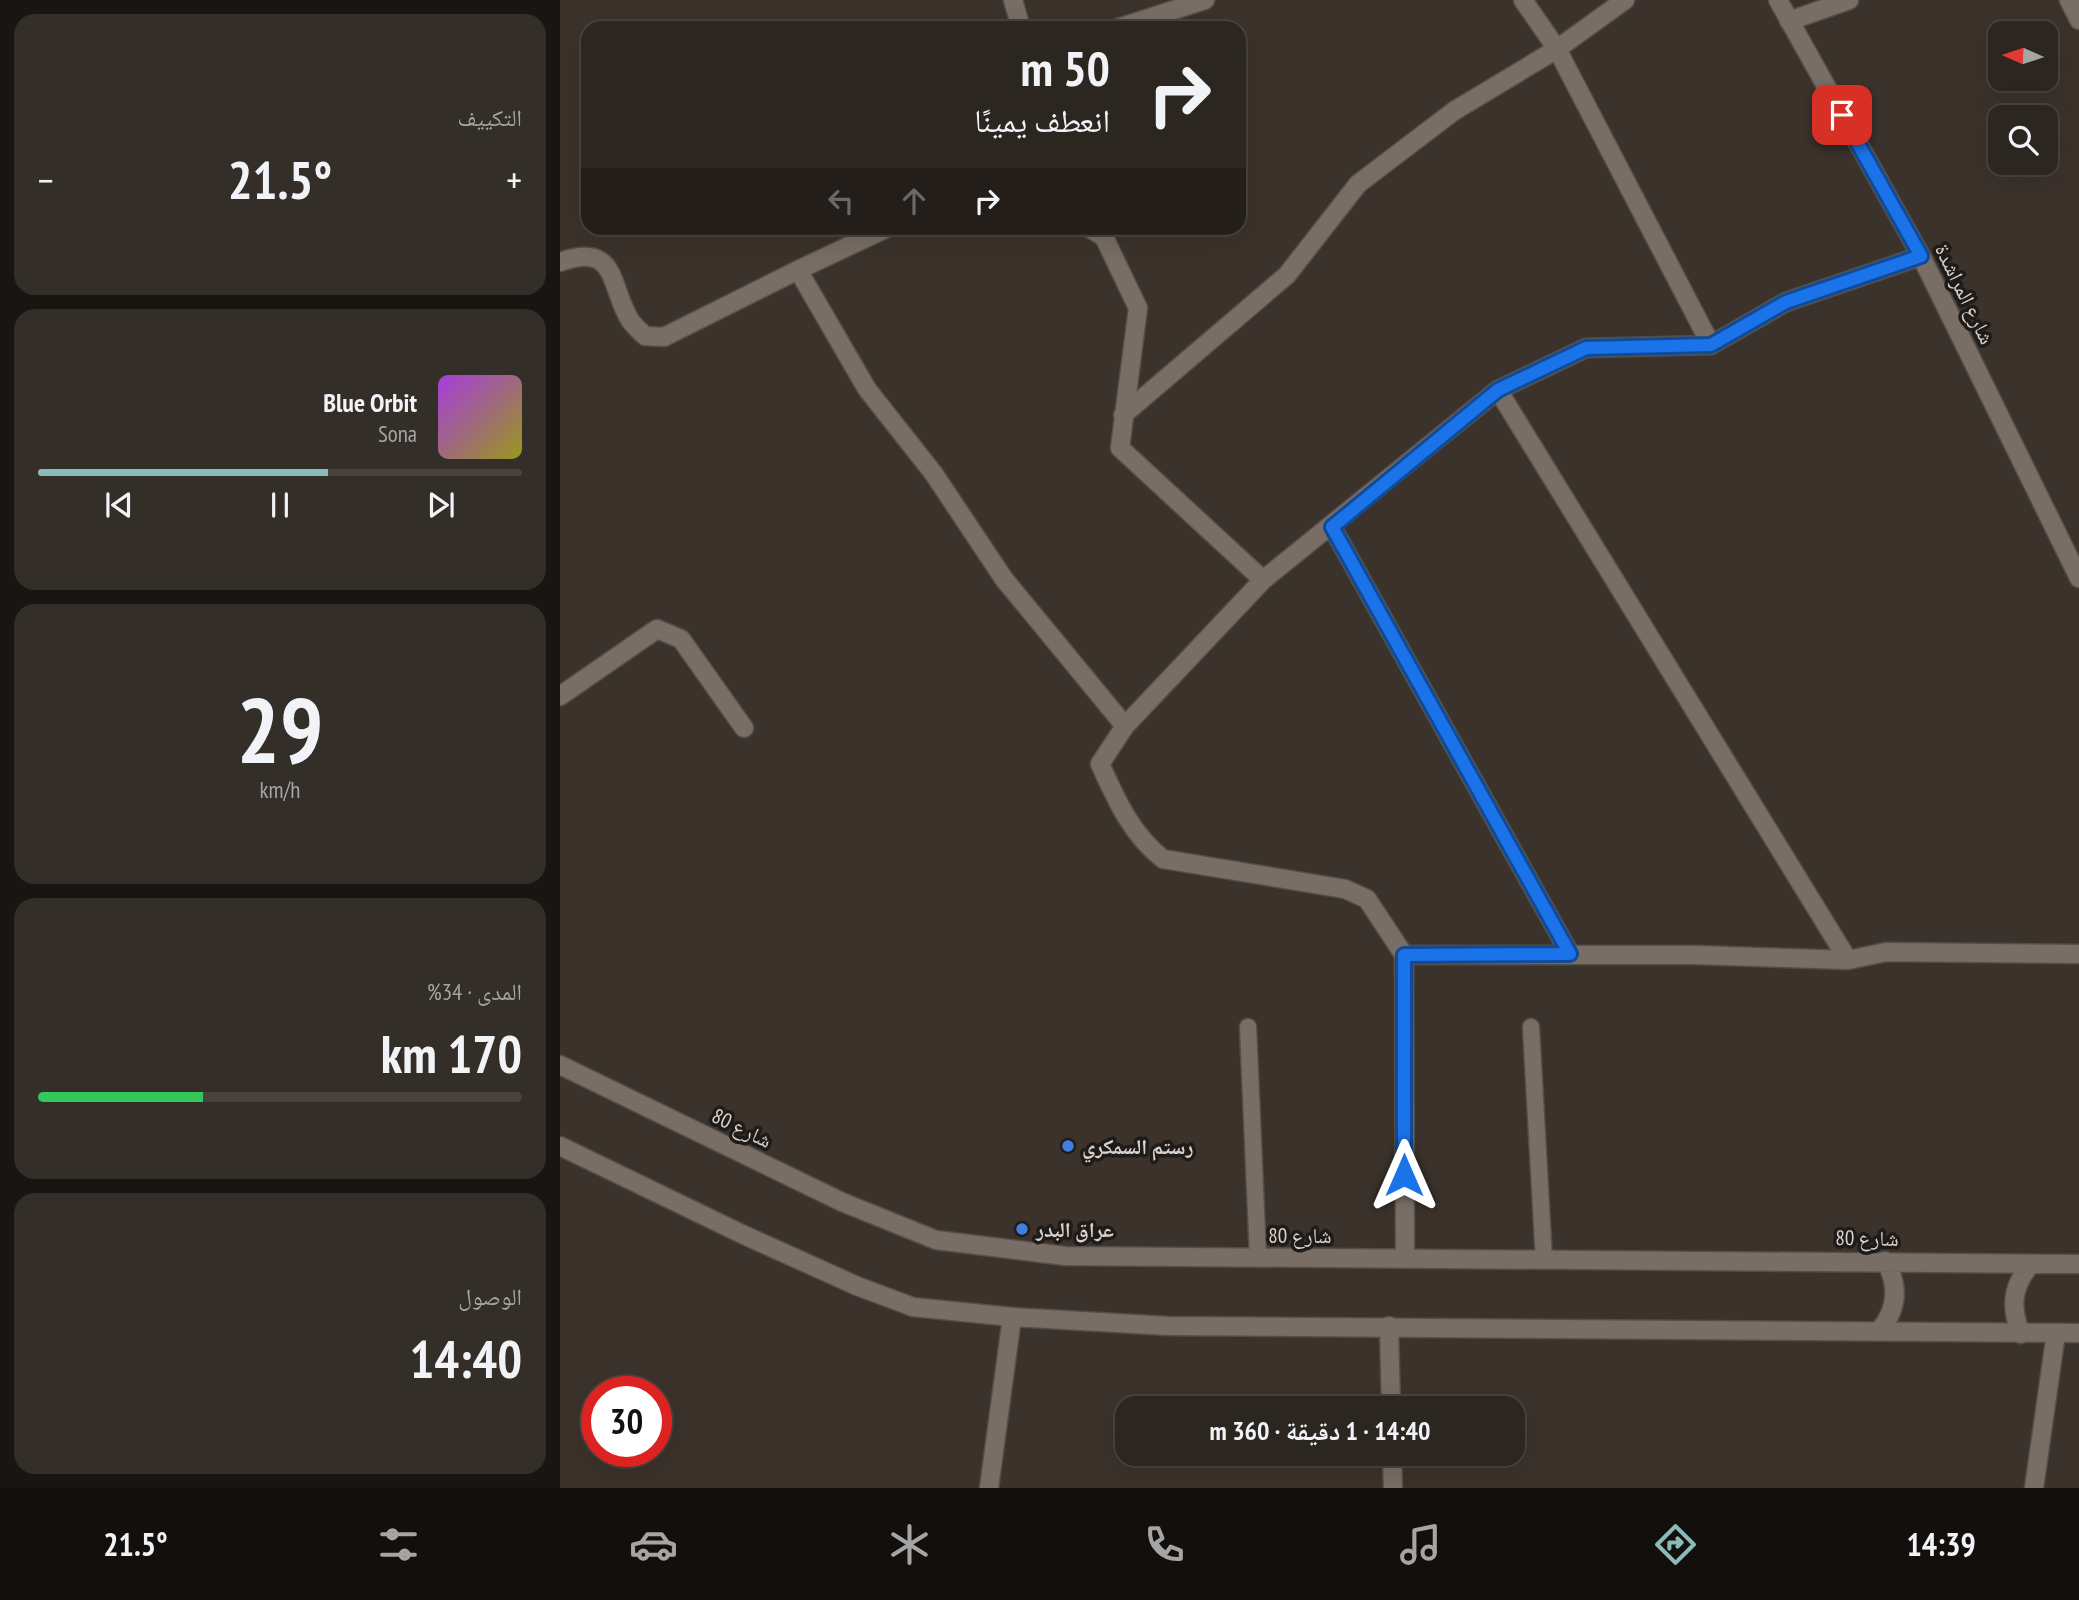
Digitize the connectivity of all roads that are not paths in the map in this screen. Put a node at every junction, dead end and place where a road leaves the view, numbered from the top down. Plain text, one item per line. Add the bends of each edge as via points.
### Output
1 (1013, 0) edge
2 (1205, 0) edge
3 (1523, 0) edge
4 (1625, 0) edge
5 (1778, 0) edge
6 (1849, 0) edge
7 (2068, 0) edge
8 (2079, 20) edge
9 (1019, 21) edge
10 (1140, 21) edge
11 (1789, 21) junction
12 (1557, 49) junction
13 (872, 235) edge
14 (1101, 235) edge
15 (1921, 256) junction
16 (560, 262) edge
17 (798, 270) junction
18 (1711, 345) junction
19 (1498, 390) junction
20 (1123, 415) junction
21 (1332, 527) junction
22 (2079, 578) edge
23 (1263, 580) junction
24 (560, 696) edge
25 (1125, 726) junction
26 (744, 728) dead end
27 (1570, 954) junction
28 (2079, 954) edge
29 (1404, 955) junction
30 (1848, 960) junction
31 (1248, 1027) dead end
32 (1531, 1027) dead end
33 (560, 1065) edge
34 (560, 1146) edge
35 (1258, 1257) junction
36 (1405, 1258) junction
37 (1544, 1260) junction
38 (1885, 1261) junction
39 (2031, 1264) junction
40 (2079, 1264) edge
41 (1012, 1317) junction
42 (1390, 1326) junction
43 (1880, 1330) junction
44 (2056, 1333) junction
45 (2079, 1333) edge
46 (2021, 1334) junction
47 (1391, 1396) edge
48 (1392, 1466) edge
49 (989, 1488) edge
50 (1393, 1488) edge
51 (2034, 1488) edge

1 - 9 street
2 - 10 street
3 - 12 street
4 - 12 street
5 - 11 street, شارع المراشدة
6 - 11 street
7 - 8 street
11 - 15 street, شارع المراشدة
12 - 18 street
12 - 20 street via 1454,111 1359,184 1287,275
13 - 17 street
14 - 20 street via 1138,308
15 - 18 street via 1786,302
15 - 22 street, شارع المراشدة
16 - 17 street via 593,257 610,267 630,320 645,336 664,337
17 - 25 street via 867,389 934,474 1004,579
18 - 19 street via 1586,348
19 - 21 street
19 - 30 street
20 - 23 street via 1120,448
21 - 23 street
21 - 27 street
23 - 25 street
24 - 26 street via 657,629 681,639
25 - 29 street via 1100,764 1121,811 1152,850 1163,859 1345,889 1367,899
27 - 29 street
27 - 30 street
28 - 30 street via 1886,952
29 - 36 street
31 - 35 lane
32 - 37 lane
33 - 35 street, شارع 80 via 842,1202 936,1240 1065,1255
34 - 41 street via 858,1286 913,1307
35 - 36 street, شارع 80
36 - 37 street, شارع 80
37 - 38 street, شارع 80
38 - 39 street, شارع 80
38 - 43 street via 1896,1296
39 - 40 street, شارع 80
39 - 46 street via 2021,1275 2013,1304
41 - 42 street via 1169,1325
41 - 49 street
42 - 43 street
42 - 47 street
43 - 46 street
44 - 45 street
44 - 46 street
44 - 51 street
48 - 50 street

